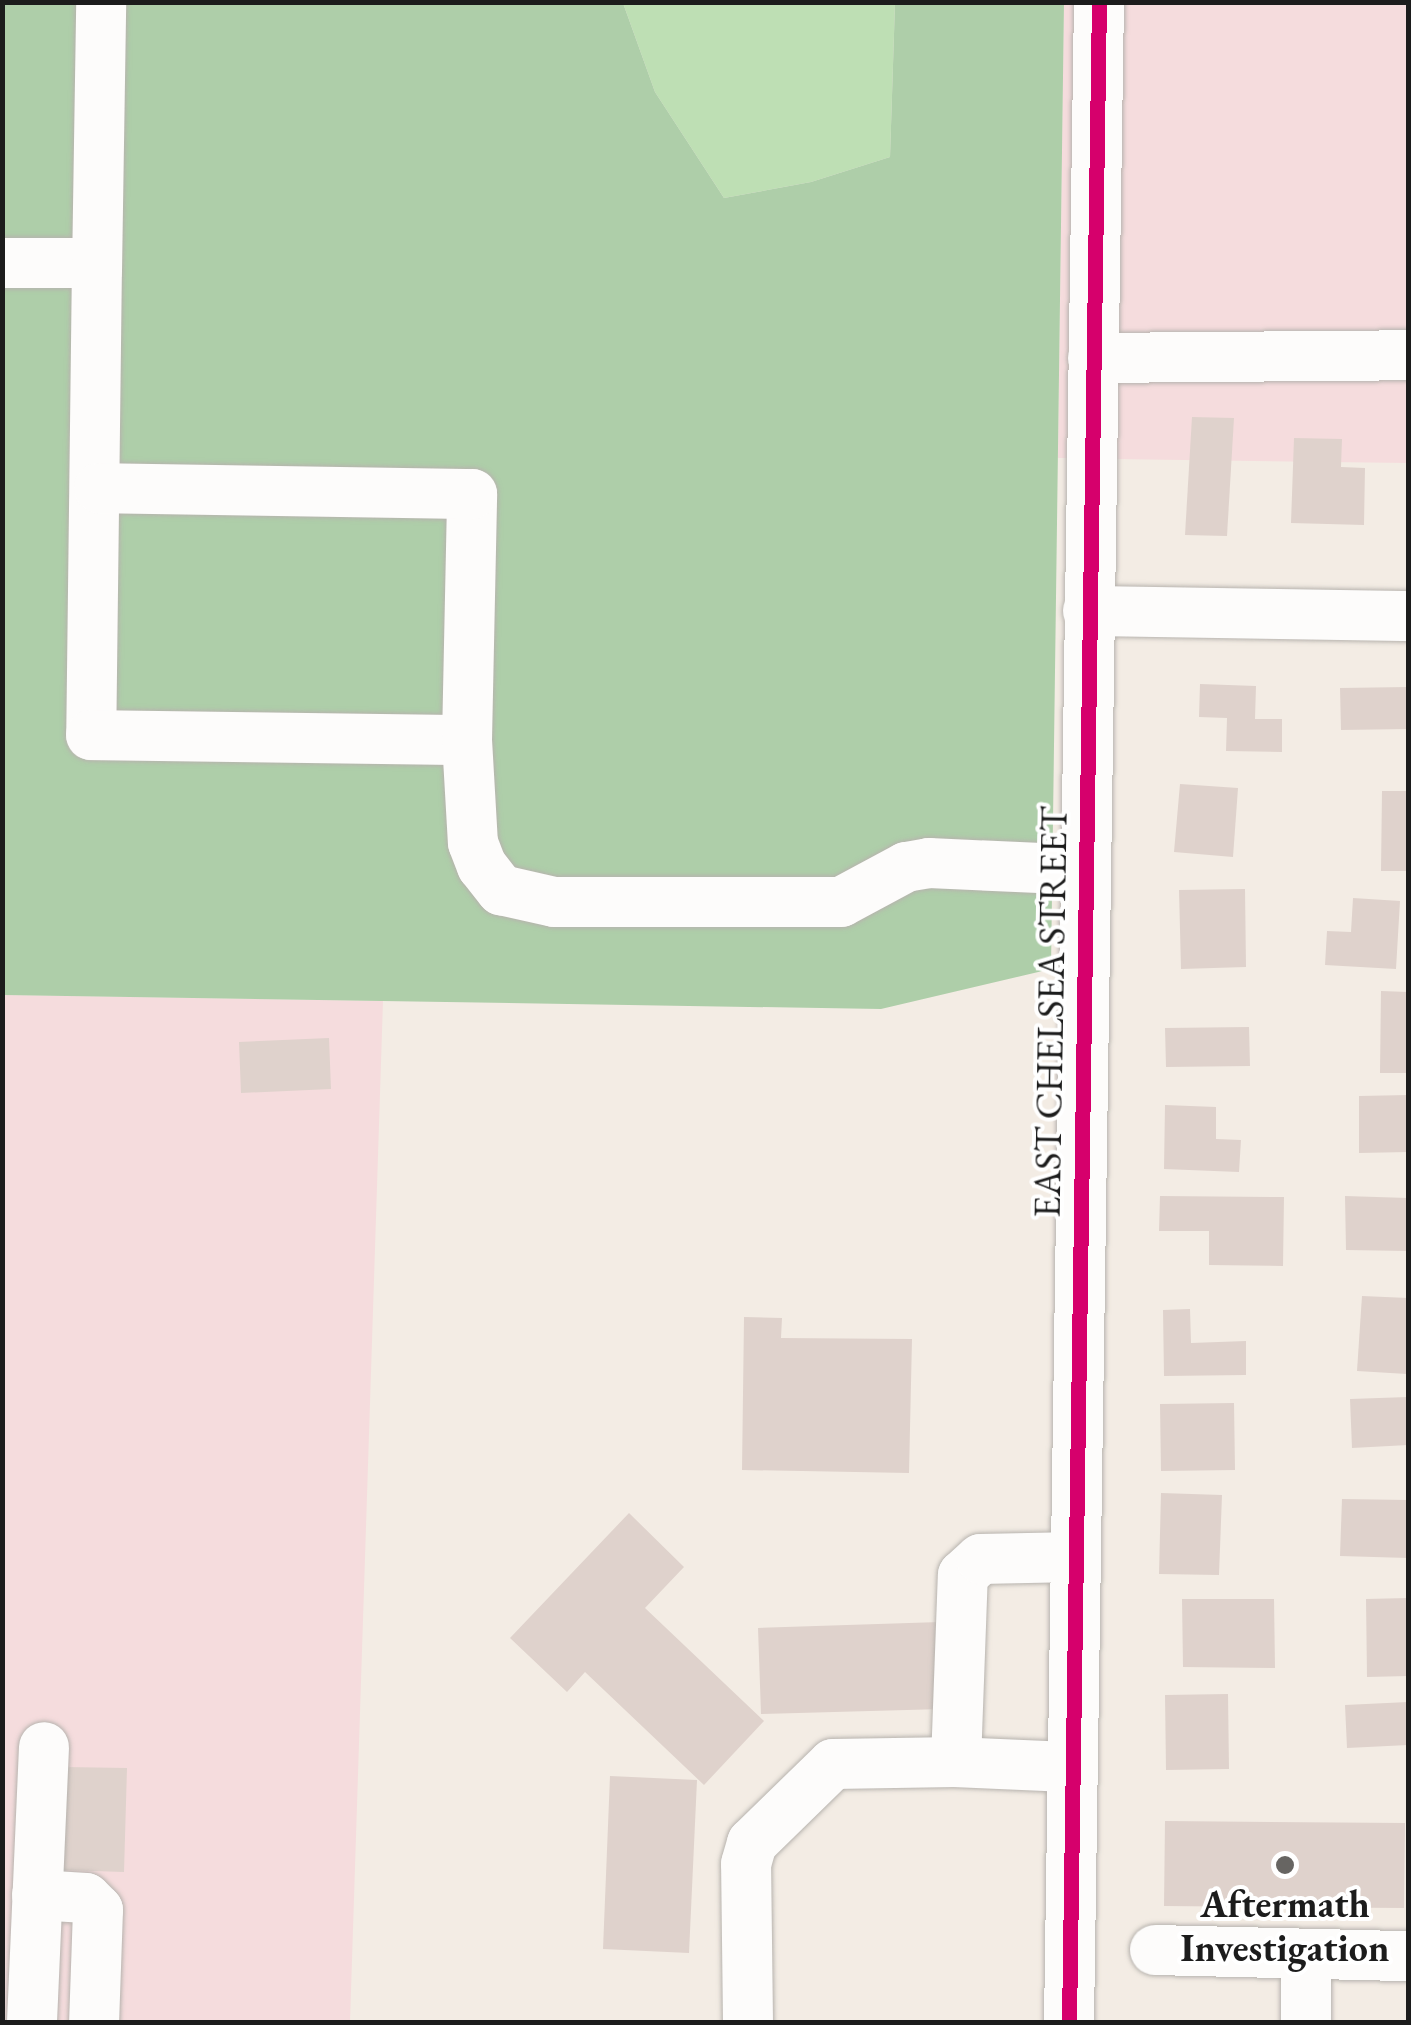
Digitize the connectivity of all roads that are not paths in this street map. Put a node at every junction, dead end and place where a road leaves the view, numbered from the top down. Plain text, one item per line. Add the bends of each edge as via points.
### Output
1 (101, 2) edge
2 (1099, 2) edge
3 (2, 262) edge
4 (97, 270) junction
5 (1408, 355) edge
6 (1093, 358) junction
7 (99, 488) junction
8 (1088, 611) junction
9 (1408, 616) edge
10 (468, 740) junction
11 (1085, 870) junction
12 (1075, 1557) junction
13 (44, 1747) dead end
14 (956, 1762) junction
15 (1072, 1767) junction
16 (37, 1895) junction
17 (1155, 1950) dead end
18 (1306, 1954) junction
19 (1407, 1956) edge
20 (32, 2022) edge
21 (94, 2022) edge
22 (748, 2022) edge
23 (1069, 2022) edge
24 (1306, 2022) edge

1 - 4 street
2 - 6 street, EAST CHELSEA STREET
3 - 4 street via 97,264
4 - 7 street
5 - 6 street
6 - 8 street, EAST CHELSEA STREET
7 - 10 street via 472,494
7 - 10 street via 92,735
8 - 9 street
8 - 11 street, EAST CHELSEA STREET
10 - 11 street via 473,843 482,866 501,890 554,902 841,902 906,867 929,863
11 - 12 street, EAST CHELSEA STREET
12 - 14 street via 981,1559 962,1575
12 - 15 street, EAST CHELSEA STREET
13 - 16 street
14 - 15 street
14 - 22 street via 833,1764 752,1843 746,1864
15 - 23 street, EAST CHELSEA STREET
16 - 20 street
16 - 21 street via 86,1898 98,1910
17 - 18 street
18 - 19 street
18 - 24 street

